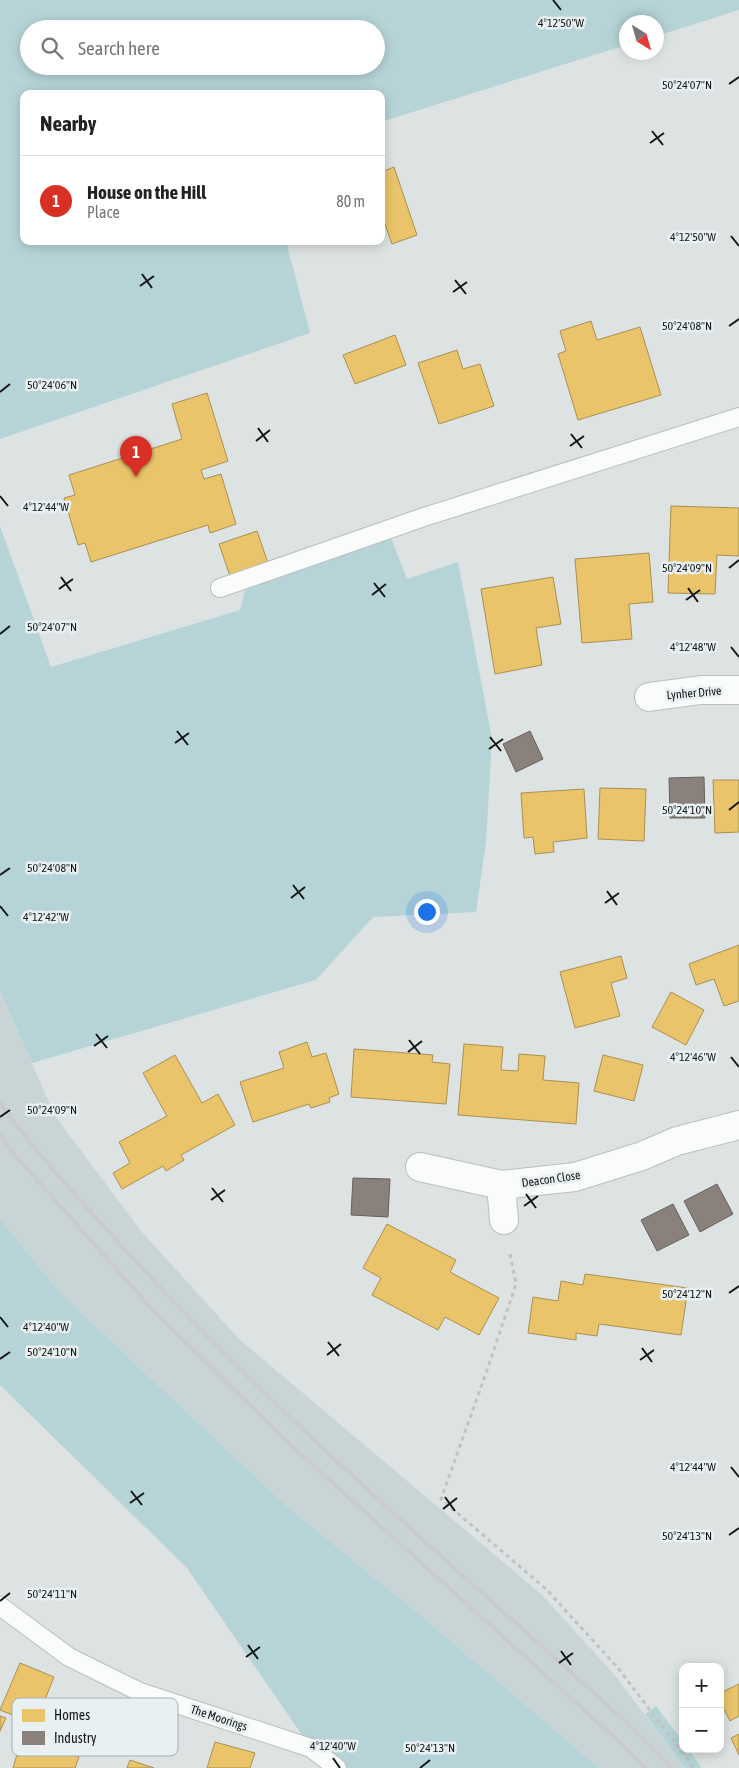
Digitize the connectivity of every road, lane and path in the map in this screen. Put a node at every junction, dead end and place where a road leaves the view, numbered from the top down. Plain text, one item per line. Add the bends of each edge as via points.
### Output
1 (739, 417) edge
2 (220, 588) dead end
3 (739, 690) edge
4 (649, 697) dead end
5 (739, 1125) edge
6 (420, 1167) dead end
7 (501, 1185) junction
8 (504, 1220) joint
9 (0, 1606) edge
10 (158, 1698) edge
11 (178, 1704) edge
12 (337, 1768) edge
13 (694, 1768) edge

1 - 2 lane via 424,517
3 - 4 street, Lynher Drive via 701,690
5 - 7 street, Deacon Close via 677,1141 575,1177
6 - 7 street, Deacon Close
7 - 8 street
8 - 13 path via 516,1284 441,1499 546,1589 618,1668
9 - 10 lane, The Moorings via 69,1657
11 - 12 lane, The Moorings via 311,1748

